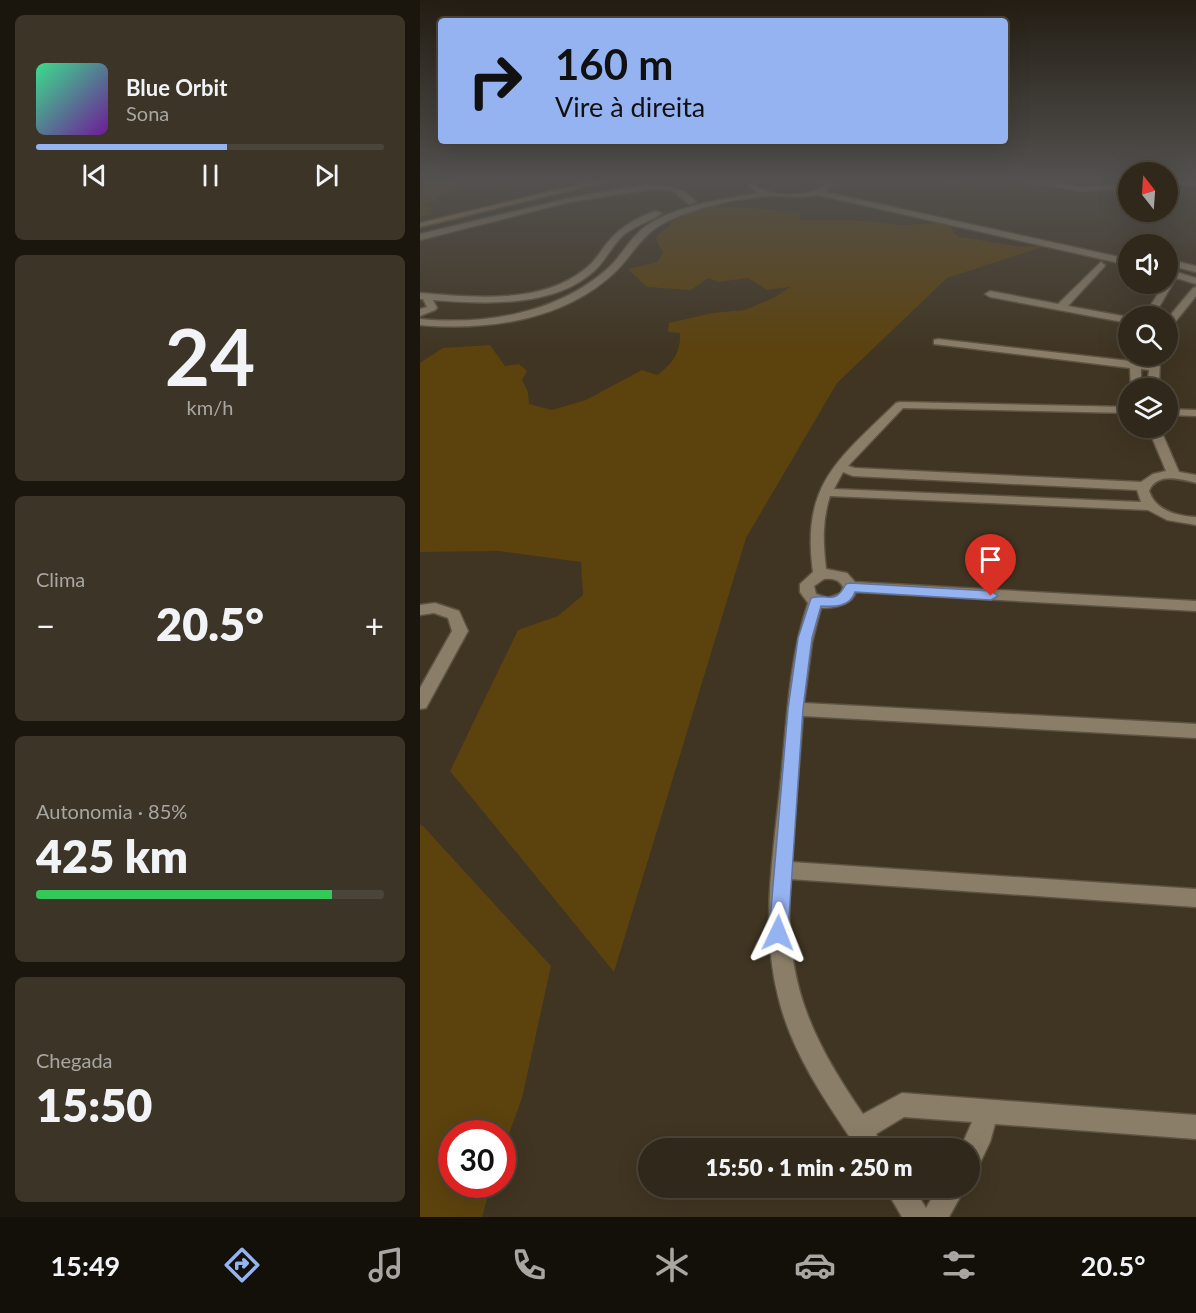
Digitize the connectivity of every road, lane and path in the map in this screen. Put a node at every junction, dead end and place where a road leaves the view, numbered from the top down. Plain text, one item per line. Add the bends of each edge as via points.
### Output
1 (616, 238) edge
2 (636, 238) edge
3 (1032, 238) edge
4 (1057, 238) edge
5 (1118, 252) edge
6 (1118, 259) edge
7 (1101, 265) dead end
8 (1178, 268) edge
9 (1196, 269) edge
10 (1178, 272) edge
11 (1196, 280) edge
12 (1196, 290) edge
13 (990, 294) dead end
14 (423, 296) edge
15 (478, 299) junction
16 (1061, 307) junction
17 (542, 309) junction
18 (1178, 312) edge
19 (420, 313) edge
20 (1118, 318) edge
21 (420, 322) edge
22 (938, 342) dead end
23 (1118, 358) edge
24 (1118, 410) edge
25 (1178, 412) edge
26 (1196, 413) edge
27 (1158, 438) edge
28 (841, 467) junction
29 (1174, 475) junction
30 (1196, 479) edge
31 (1144, 486) junction
32 (824, 492) junction
33 (1151, 506) junction
34 (1195, 524) edge
35 (820, 574) junction
36 (850, 587) junction
37 (816, 601) junction
38 (1196, 606) edge
39 (420, 610) edge
40 (420, 703) edge
41 (796, 709) junction
42 (1196, 731) edge
43 (782, 870) junction
44 (1196, 898) edge
45 (987, 1112) junction
46 (1196, 1127) edge
47 (864, 1138) edge
48 (866, 1138) edge
49 (979, 1138) edge
50 (905, 1198) edge
51 (946, 1198) edge
52 (917, 1217) edge
53 (935, 1217) edge

1 - 15 street via 588,272 566,284 524,296
2 - 17 street via 602,278 574,296
3 - 6 street
4 - 5 street
7 - 16 street
8 - 9 street
10 - 11 street
12 - 18 street
13 - 16 street
14 - 15 street
14 - 19 street via 432,308
15 - 17 street via 456,303 446,310 446,317 471,319
16 - 20 street
17 - 21 street via 477,322
22 - 23 street
24 - 28 street via 900,405
25 - 26 street
27 - 29 street
28 - 31 street via 853,472
28 - 32 street
29 - 30 street
29 - 31 street via 1152,478
31 - 33 street via 1144,496
32 - 33 street
32 - 35 street via 815,534
33 - 34 street via 1165,515
35 - 36 street via 840,576
35 - 37 street via 810,580 806,589
36 - 37 street via 847,597 836,602
36 - 38 street
37 - 41 street via 805,638
39 - 40 street via 435,608 454,615 460,631
41 - 42 street
41 - 43 street
43 - 44 street
43 - 47 street via 778,933 790,1000 823,1076
45 - 46 street
45 - 48 street via 902,1105
45 - 49 street
50 - 52 street
51 - 53 street

